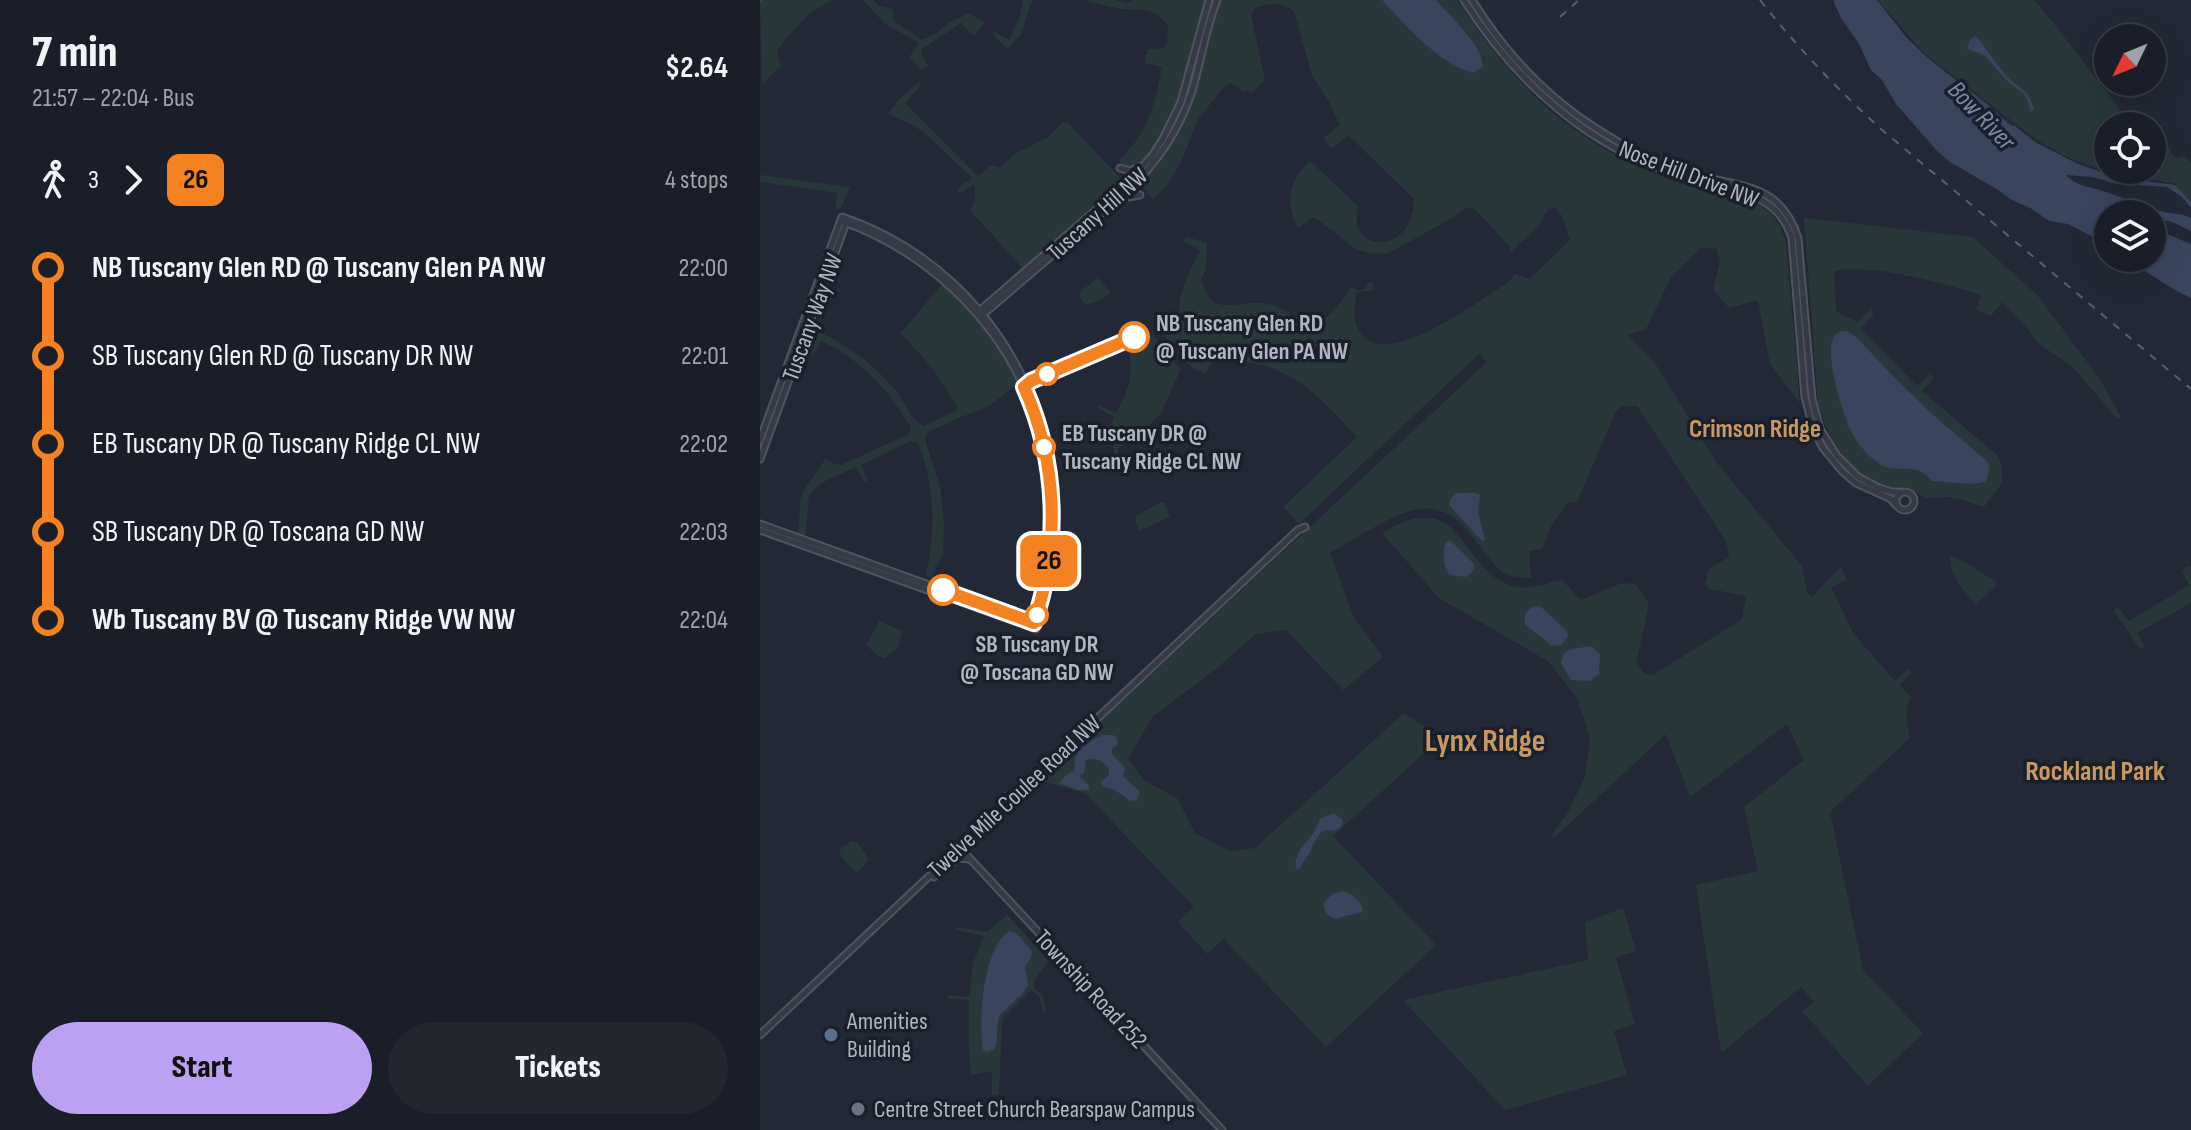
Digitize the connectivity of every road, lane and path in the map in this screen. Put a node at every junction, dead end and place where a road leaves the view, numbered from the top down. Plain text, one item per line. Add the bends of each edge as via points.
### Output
1 (1209, 0) edge
2 (1217, 0) edge
3 (1464, 0) edge
4 (1472, 0) edge
5 (1146, 164) junction
6 (1120, 168) dead end
7 (1140, 195) dead end
8 (1119, 199) junction
9 (844, 220) junction
10 (980, 315) junction
11 (1812, 416) junction
12 (760, 440) edge
13 (760, 459) edge
14 (1901, 492) junction
15 (1896, 505) junction
16 (761, 526) edge
17 (1305, 527) dead end
18 (960, 848) junction
19 (969, 859) junction
20 (917, 889) junction
21 (760, 1035) edge
22 (1222, 1130) edge

1 - 5 street, Tuscany Hill NW via 1181,102
2 - 8 street, Tuscany Hill NW via 1180,122 1153,165
3 - 11 street, Nose Hill Drive NW via 1500,52 1589,132 1644,162 1757,197 1777,211 1792,238 1805,397
4 - 11 street, Nose Hill Drive NW via 1523,67 1590,125 1654,160 1755,190 1783,209 1798,238
5 - 6 street via 1130,171
5 - 10 street, Tuscany Hill NW
7 - 8 street
8 - 10 street, Tuscany Hill NW
9 - 10 street via 913,257
9 - 12 street, Tuscany Way NW
9 - 13 street, Tuscany Way NW
10 - 16 street via 1028,388 1052,466 1055,543 1050,582 1035,626
11 - 14 street, Nose Hill Drive NW via 1852,472 1874,486
11 - 15 street, Nose Hill Drive NW via 1819,441 1842,471
14 - 15 street
14 - 15 street via 1910,493 1914,502 1906,510
17 - 18 street, Twelve Mile Coulee Road NW
18 - 19 street, Township Road 252
18 - 20 street, Twelve Mile Coulee Road NW
19 - 20 street via 958,858
19 - 22 street, Township Road 252
20 - 21 street, Twelve Mile Coulee Road NW

